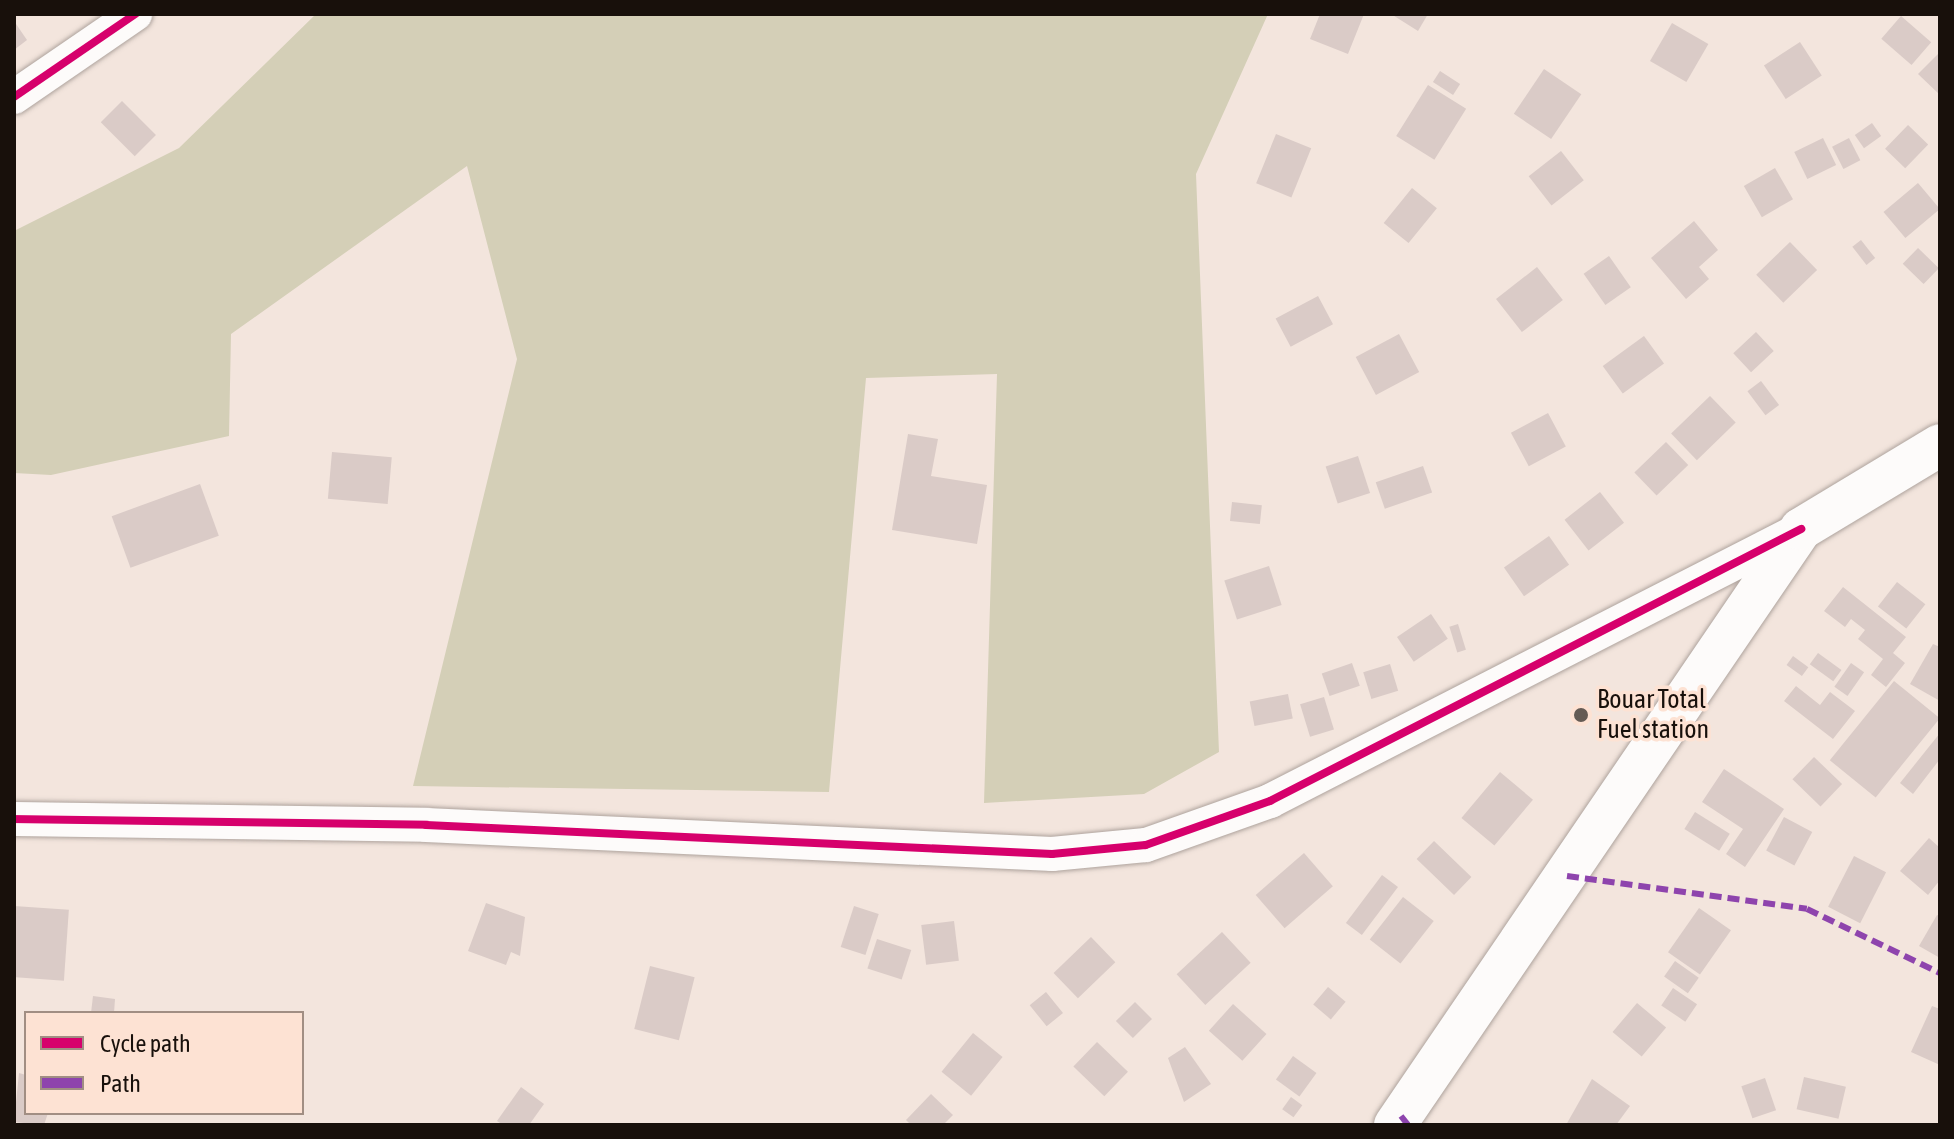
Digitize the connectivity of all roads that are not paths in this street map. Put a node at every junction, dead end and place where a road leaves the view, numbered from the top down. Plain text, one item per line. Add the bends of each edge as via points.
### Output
1 (135, 14) edge
2 (14, 97) edge
3 (1940, 445) edge
4 (1801, 529) junction
5 (14, 819) edge
6 (1395, 1125) edge

1 - 2 street
3 - 4 main road
4 - 5 street via 1270,801 1146,845 1052,854 426,825
4 - 6 main road

